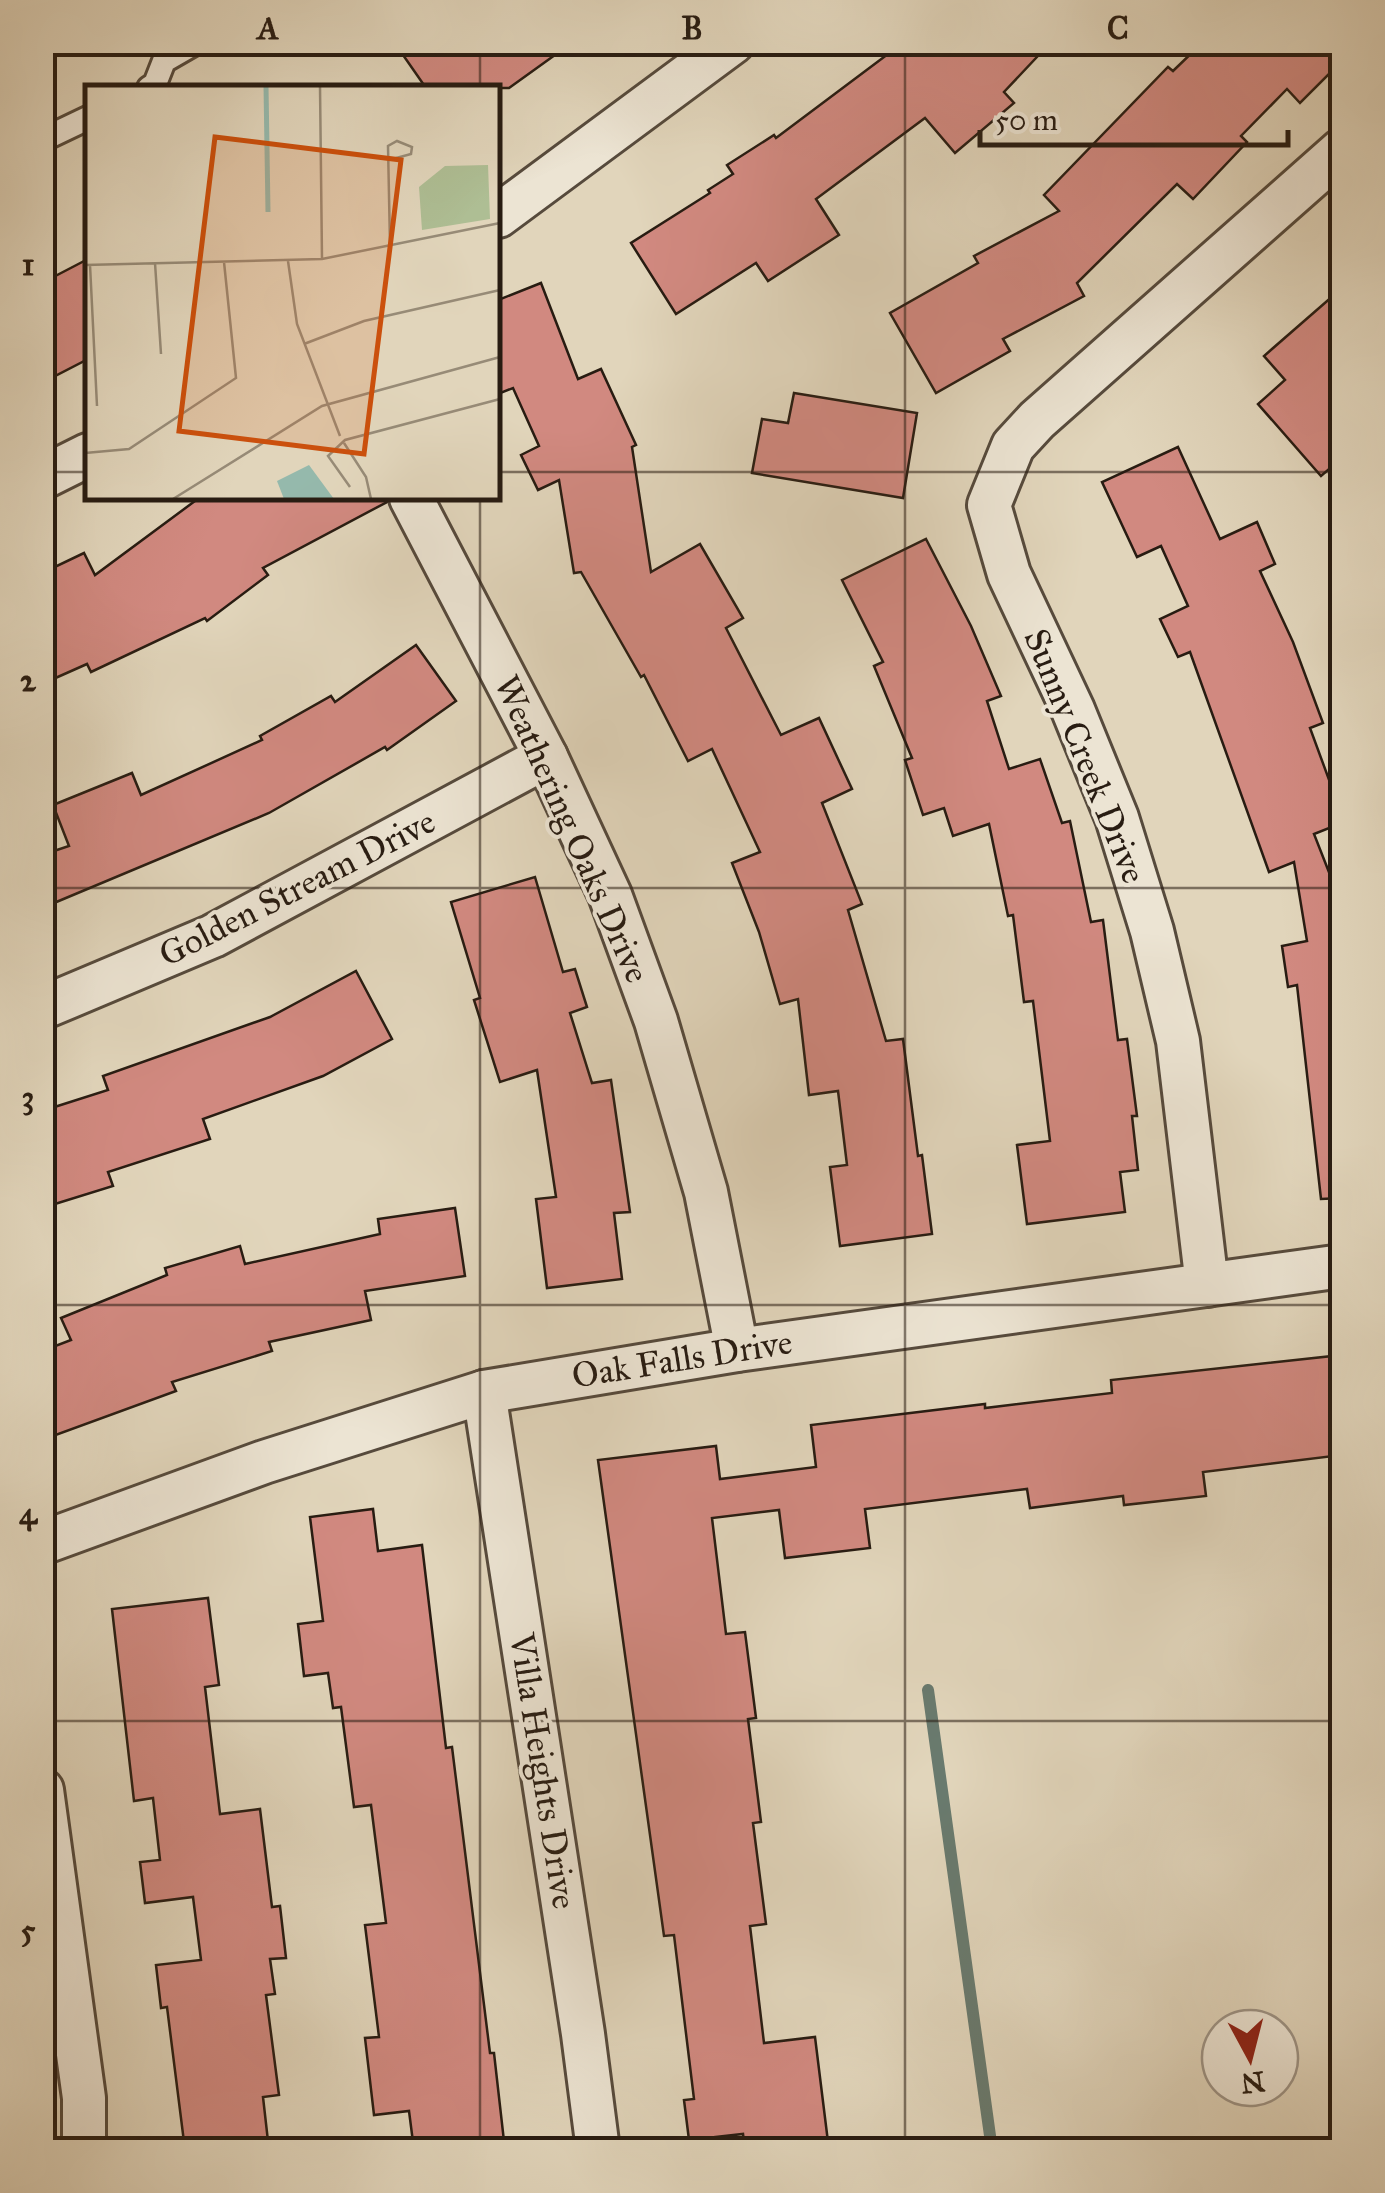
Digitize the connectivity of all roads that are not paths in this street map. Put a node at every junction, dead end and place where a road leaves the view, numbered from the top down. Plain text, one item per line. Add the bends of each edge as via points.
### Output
1 (197, 42) edge
2 (733, 42) edge
3 (157, 52) edge
4 (153, 85) edge
5 (85, 119) edge
6 (42, 140) edge
7 (1342, 150) edge
8 (500, 215) edge
9 (85, 456) edge
10 (42, 478) edge
11 (412, 500) edge
12 (546, 757) junction
13 (42, 1008) edge
14 (1342, 1266) edge
15 (1207, 1285) junction
16 (738, 1350) junction
17 (484, 1392) junction
18 (42, 1543) edge
19 (42, 1790) edge
20 (84, 2150) edge
21 (598, 2150) edge

1 - 3 lane
2 - 8 street
3 - 4 lane
5 - 6 lane
7 - 15 street, Sunny Creek Drive via 1037,420 1013,446 990,505 1009,574 1117,818 1152,932 1178,1042
9 - 10 street
11 - 12 street, Weathering Oaks Drive
12 - 13 street, Golden Stream Drive via 213,936
12 - 16 street, Weathering Oaks Drive via 610,895 656,1020 706,1192
14 - 15 street, Oak Falls Drive
15 - 16 street, Oak Falls Drive
16 - 17 street, Oak Falls Drive
17 - 18 street, Oak Falls Drive
17 - 21 street, Villa Heights Drive
19 - 20 street via 84,2098

